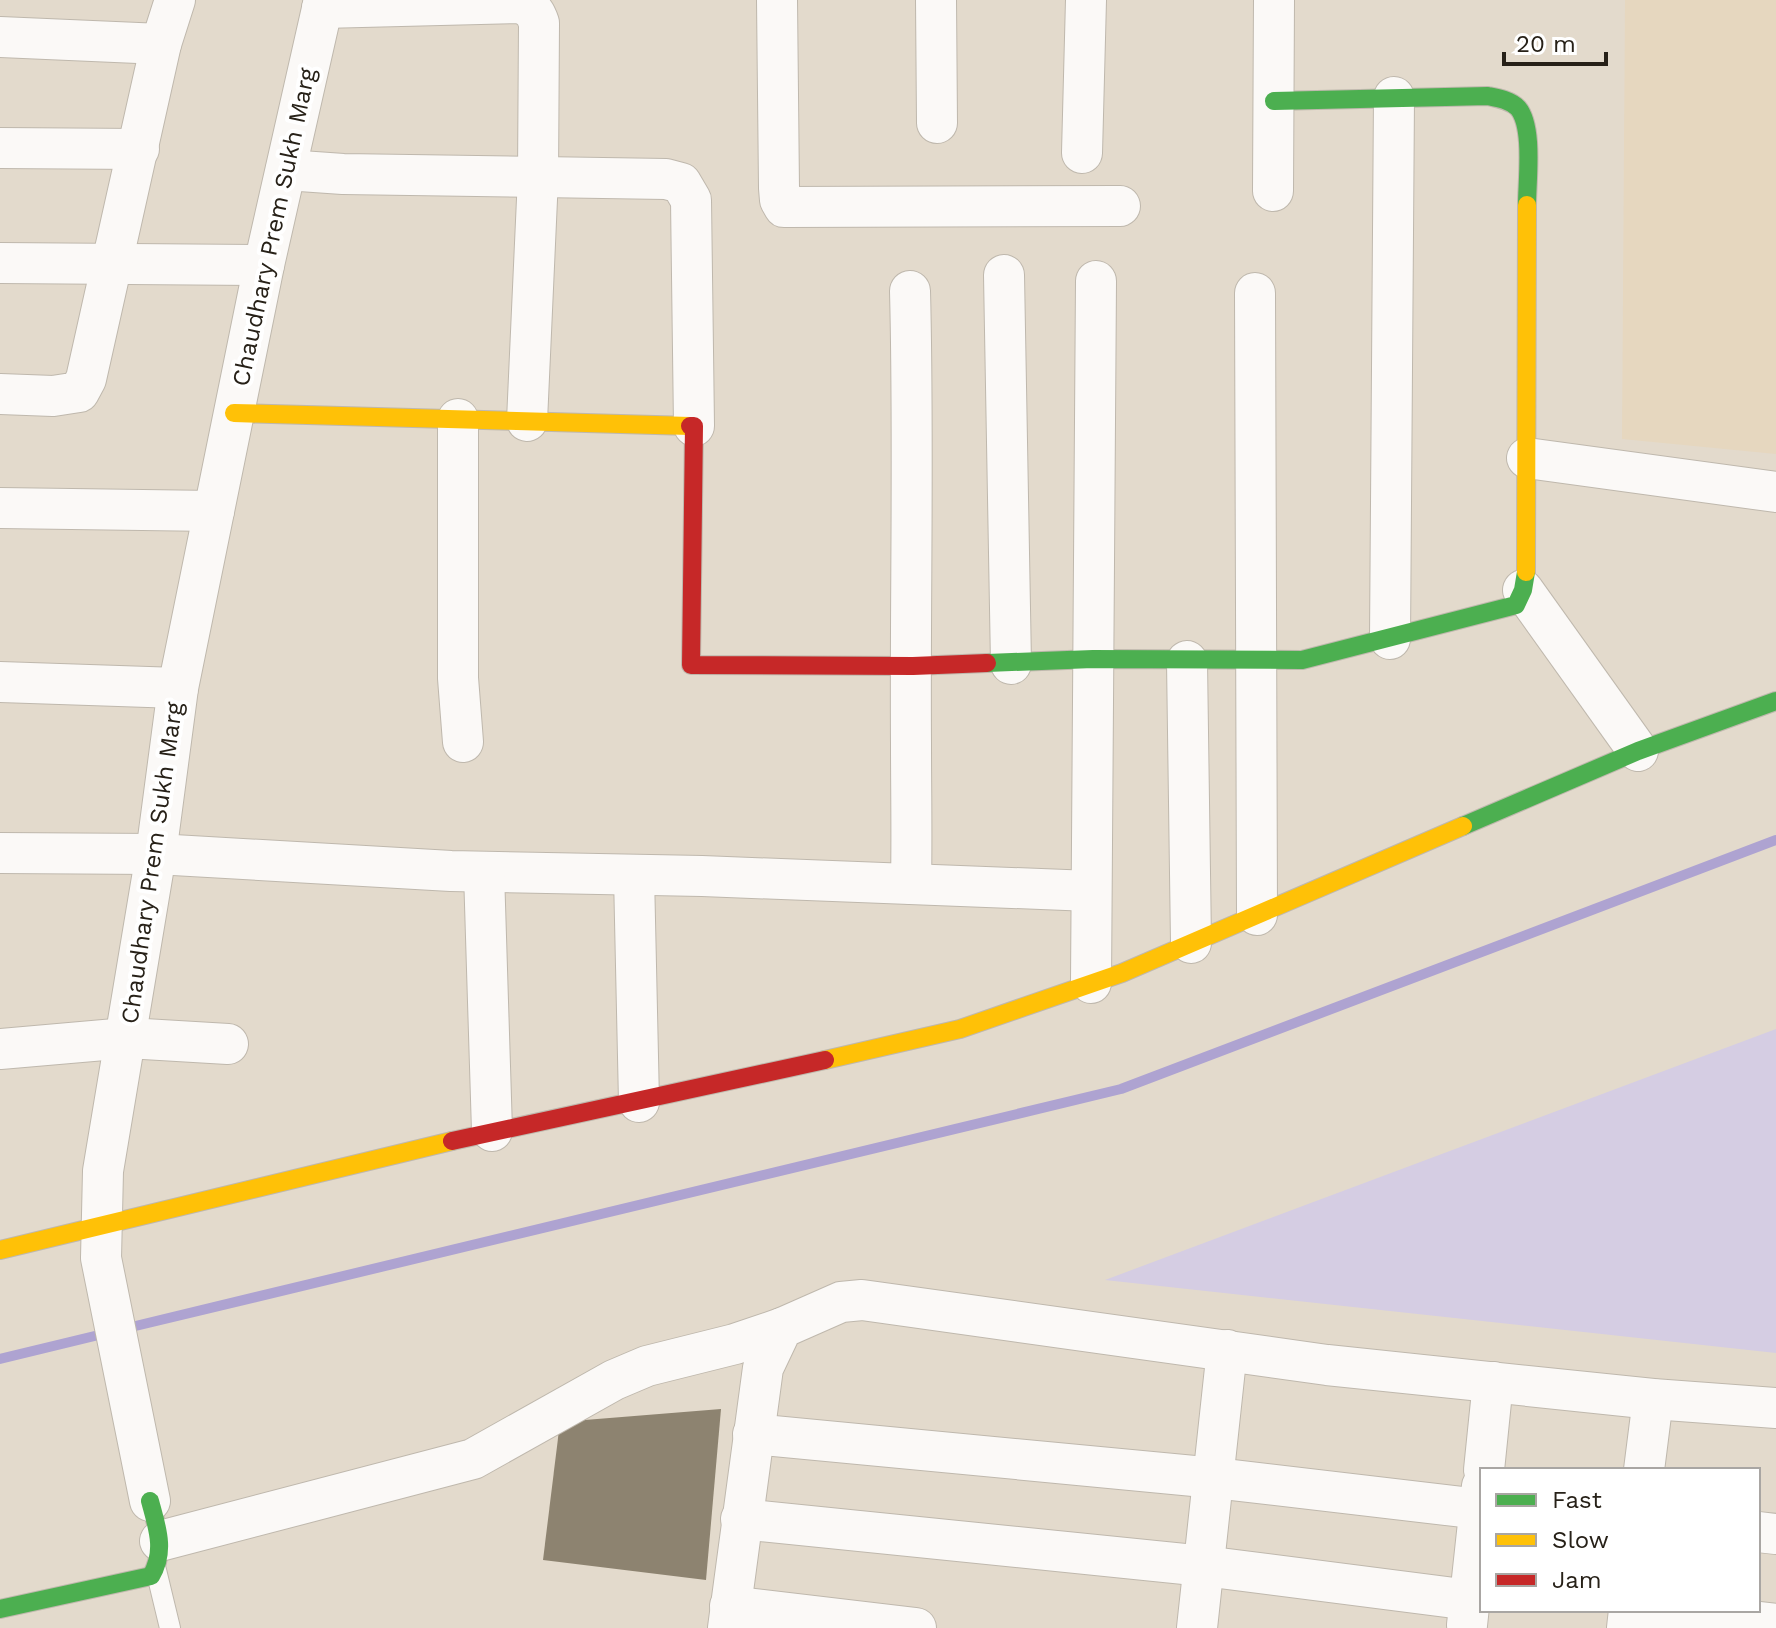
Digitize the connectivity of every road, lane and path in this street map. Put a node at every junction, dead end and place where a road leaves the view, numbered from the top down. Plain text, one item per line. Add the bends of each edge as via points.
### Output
1 (175, 0) edge
2 (777, 0) edge
3 (936, 0) edge
4 (1086, 0) edge
5 (1274, 0) edge
6 (323, 4) edge
7 (0, 37) edge
8 (161, 44) junction
9 (1394, 97) junction
10 (1274, 101) junction
11 (937, 123) dead end
12 (0, 148) edge
13 (139, 149) junction
14 (1082, 153) dead end
15 (286, 170) junction
16 (538, 177) junction
17 (1273, 191) dead end
18 (1120, 206) dead end
19 (0, 263) edge
20 (111, 264) junction
21 (264, 265) junction
22 (1004, 275) dead end
23 (1096, 281) dead end
24 (910, 291) dead end
25 (1255, 293) dead end
26 (0, 394) edge
27 (234, 413) junction
28 (458, 419) junction
29 (527, 421) junction
30 (694, 426) junction
31 (1527, 458) junction
32 (1776, 492) edge
33 (0, 508) edge
34 (214, 511) junction
35 (1523, 590) junction
36 (1390, 639) junction
37 (1093, 659) junction
38 (1256, 660) junction
39 (1187, 661) junction
40 (1011, 664) junction
41 (913, 666) junction
42 (0, 682) edge
43 (178, 688) junction
44 (1776, 701) edge
45 (463, 742) dead end
46 (1638, 751) junction
47 (0, 853) edge
48 (156, 854) junction
49 (484, 872) junction
50 (634, 875) junction
51 (911, 884) junction
52 (1091, 891) junction
53 (1257, 915) junction
54 (1191, 943) junction
55 (1091, 983) junction
56 (127, 1038) junction
57 (228, 1044) dead end
58 (0, 1049) edge
59 (639, 1102) junction
60 (492, 1131) junction
61 (102, 1241) junction
62 (0, 1250) edge
63 (782, 1328) junction
64 (1227, 1350) junction
65 (1493, 1382) junction
66 (1653, 1399) junction
67 (1776, 1408) edge
68 (753, 1434) junction
69 (1484, 1468) edge
70 (1644, 1468) edge
71 (1215, 1478) junction
72 (1480, 1498) edge
73 (150, 1501) joint
74 (1480, 1508) edge
75 (741, 1519) junction
76 (158, 1556) junction
77 (1204, 1566) junction
78 (0, 1609) edge
79 (1673, 1612) edge
80 (1469, 1614) edge
81 (729, 1617) edge
82 (1776, 1624) edge
83 (170, 1628) edge
84 (916, 1628) edge
85 (1197, 1628) edge

1 - 8 street
2 - 18 street via 779,188 784,207
3 - 11 street
4 - 14 street
5 - 10 street
6 - 15 street, Chaudhary Prem Sukh Marg
6 - 16 street via 530,7 539,23
7 - 8 street
8 - 13 street
9 - 10 street
9 - 31 street via 1488,96 1521,109 1527,128
9 - 36 street
10 - 17 street
12 - 13 street
13 - 20 street
15 - 16 street
15 - 21 street, Chaudhary Prem Sukh Marg
16 - 29 street
16 - 30 street via 666,179 687,189
19 - 20 street
20 - 21 street
20 - 26 street via 79,392
21 - 27 street, Chaudhary Prem Sukh Marg
22 - 40 street
23 - 37 street
24 - 41 street
25 - 38 street
27 - 28 street
27 - 34 street, Chaudhary Prem Sukh Marg
28 - 29 street
28 - 45 street via 458,678
29 - 30 street
30 - 41 street via 691,665
31 - 32 street
31 - 35 street
33 - 34 street
34 - 43 street, Chaudhary Prem Sukh Marg
35 - 36 street via 1516,605
35 - 46 street
36 - 38 street via 1302,660
37 - 39 street
37 - 40 street
37 - 52 street
38 - 39 street
38 - 53 street
39 - 54 street
40 - 41 street
41 - 51 street
42 - 43 street
43 - 48 street, Chaudhary Prem Sukh Marg
44 - 46 street
46 - 53 street
47 - 48 street
48 - 49 street
48 - 56 street, Chaudhary Prem Sukh Marg
49 - 50 street
49 - 60 street
50 - 51 street
50 - 59 street
51 - 52 street
52 - 55 street
53 - 54 street
54 - 55 street
55 - 59 street via 960,1029
56 - 57 street
56 - 58 street
56 - 61 street, Chaudhary Prem Sukh Marg via 103,1171
59 - 60 street
60 - 61 street
61 - 62 street
61 - 73 street, Chaudhary Prem Sukh Marg
63 - 64 street via 841,1302 862,1300
63 - 68 street via 763,1368
63 - 76 street via 614,1380 465,1462
64 - 65 street
64 - 71 street
65 - 66 street
65 - 69 street
66 - 67 street
66 - 70 street
68 - 71 street
68 - 75 street
71 - 72 street
71 - 77 street
73 - 76 street, Chaudhary Prem Sukh Marg
74 - 80 street
75 - 77 street
75 - 81 street
76 - 78 street via 151,1576
76 - 83 lane
77 - 80 street
77 - 85 street
79 - 82 street
81 - 84 street

